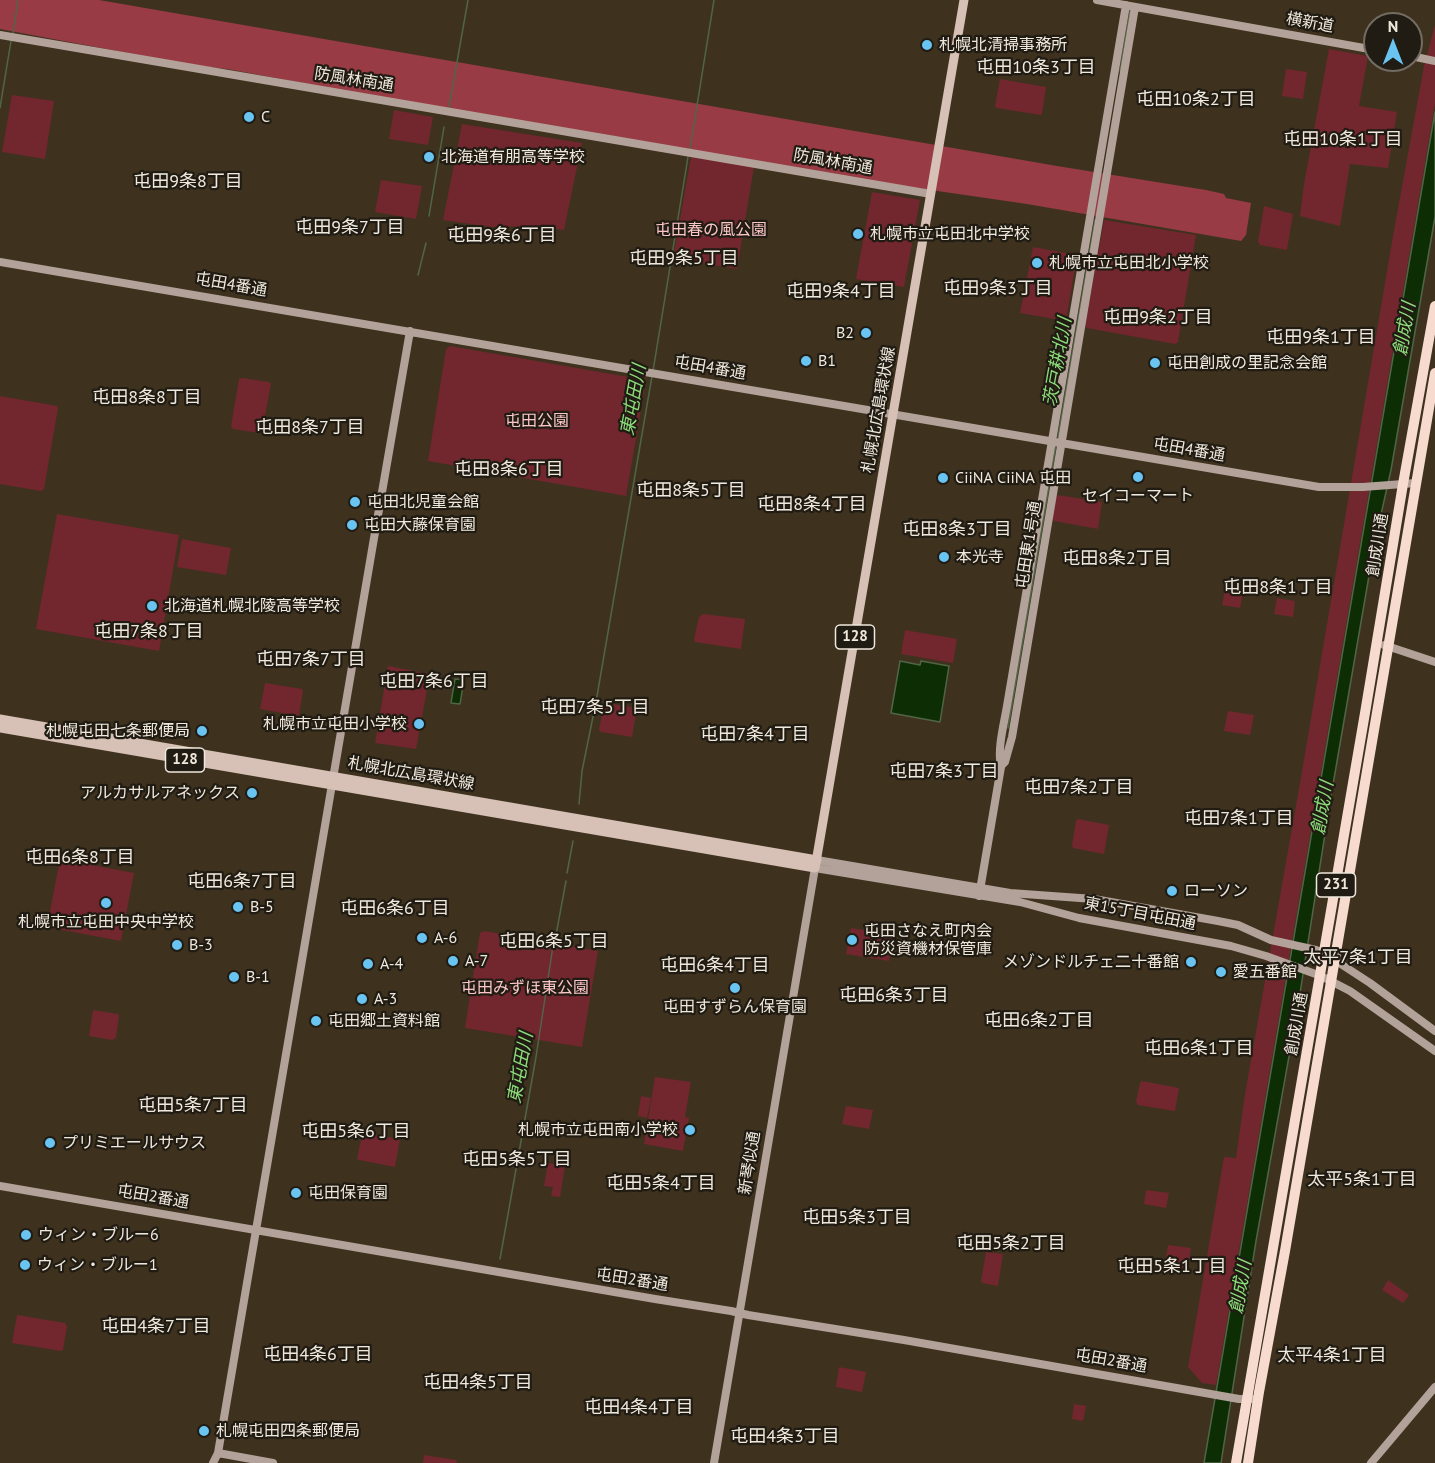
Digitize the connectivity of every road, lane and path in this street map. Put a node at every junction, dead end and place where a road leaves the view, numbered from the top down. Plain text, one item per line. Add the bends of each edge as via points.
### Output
1 (964, 0) edge
2 (1097, 0) edge
3 (1131, 6) junction
4 (2, 36) edge
5 (1363, 48) edge
6 (931, 194) junction
7 (0, 262) edge
8 (1435, 306) edge
9 (410, 331) junction
10 (1435, 373) edge
11 (894, 414) junction
12 (1057, 443) junction
13 (1416, 483) junction
14 (1403, 484) junction
15 (1383, 644) junction
16 (1435, 662) edge
17 (0, 719) edge
18 (0, 728) edge
19 (333, 780) junction
20 (816, 864) junction
21 (979, 892) junction
22 (1324, 953) junction
23 (1335, 960) junction
24 (1326, 979) junction
25 (1435, 1031) edge
26 (1435, 1051) edge
27 (0, 1186) edge
28 (256, 1230) junction
29 (740, 1313) junction
30 (1435, 1387) edge
31 (1247, 1399) junction
32 (1258, 1401) junction
33 (218, 1453) junction
34 (213, 1463) edge
35 (273, 1463) edge
36 (714, 1463) edge
37 (1236, 1463) edge
38 (1248, 1463) edge
39 (1371, 1463) edge

1 - 6 main road, 札幌北広島環状線 / 128
2 - 3 street, 横新道
3 - 5 street, 横新道
3 - 12 street, 屯田東1号通
4 - 6 street, 防風林南通
6 - 11 main road, 札幌北広島環状線 / 128
7 - 9 street, 屯田4番通
8 - 14 highway, 創成川通 / 231
9 - 11 street, 屯田4番通
9 - 19 street
10 - 13 highway, 創成川通 / 231
11 - 12 street, 屯田4番通
11 - 20 main road, 札幌北広島環状線 / 128
12 - 14 street, 屯田4番通 via 1319,487
12 - 21 street, 屯田東1号通 via 1012,737 1001,767
13 - 14 street, 屯田4番通
13 - 15 highway, 創成川通 / 231
14 - 15 highway, 創成川通 / 231
15 - 16 street
15 - 22 highway, 創成川通 / 231
15 - 23 highway, 創成川通 / 231
17 - 19 main road, 札幌北広島環状線 / 128
18 - 19 main road, 札幌北広島環状線 / 128
19 - 20 main road, 札幌北広島環状線 / 128
19 - 20 main road, 札幌北広島環状線 / 128 via 686,846
19 - 28 street
20 - 21 street, 東15丁目屯田通
20 - 29 street, 新琴似通
21 - 22 street, 東15丁目屯田通 via 1094,899 1238,925 1271,940
21 - 24 street, 東15丁目屯田通 via 1079,918 1231,946
22 - 23 street, 東15丁目屯田通
22 - 24 highway, 創成川通 / 231
23 - 24 highway, 創成川通 / 231
23 - 25 street, 東15丁目屯田通
24 - 26 street, 東15丁目屯田通 via 1360,997
24 - 31 highway, 創成川通 / 231
24 - 32 highway, 創成川通 / 231
27 - 28 street, 屯田2番通
28 - 29 street, 屯田2番通
28 - 33 street
29 - 31 street, 屯田2番通
29 - 36 street, 新琴似通
30 - 39 street
31 - 32 street, 屯田2番通
31 - 37 highway, 創成川通 / 231
32 - 38 highway, 創成川通 / 231
33 - 34 street
33 - 35 street

